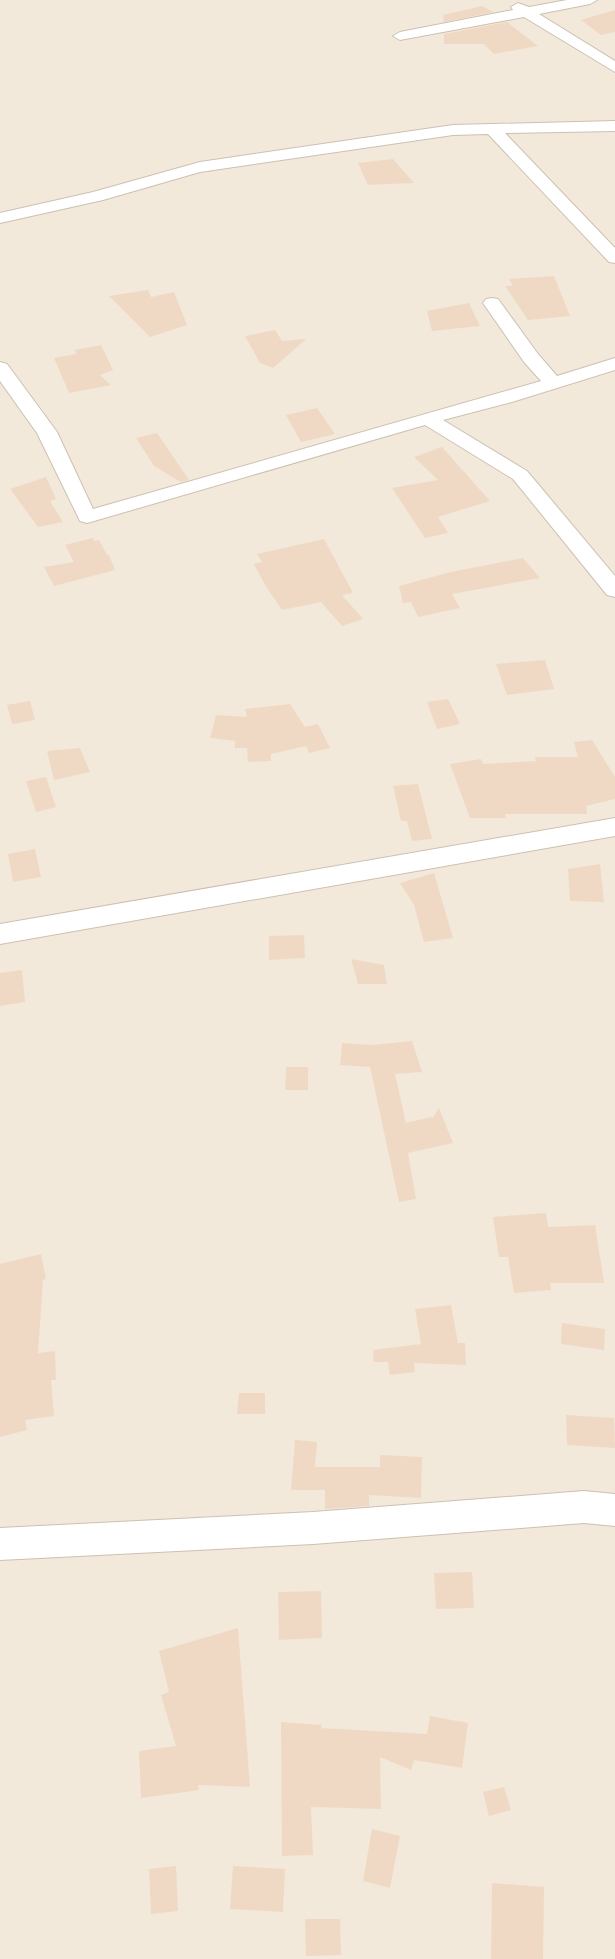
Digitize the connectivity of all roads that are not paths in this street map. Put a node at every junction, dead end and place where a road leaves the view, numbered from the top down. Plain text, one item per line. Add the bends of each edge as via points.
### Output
1 (508, 0) edge
2 (590, 0) edge
3 (525, 12) junction
4 (400, 36) dead end
5 (615, 68) edge
6 (615, 126) edge
7 (492, 129) junction
8 (0, 218) edge
9 (615, 258) edge
10 (492, 303) dead end
11 (615, 364) edge
12 (0, 368) edge
13 (552, 382) junction
14 (426, 418) junction
15 (615, 590) edge
16 (615, 827) edge
17 (0, 934) edge
18 (615, 1510) edge
19 (0, 1544) edge

1 - 3 street
2 - 3 street
3 - 4 street
3 - 5 street
6 - 7 street
7 - 8 street via 423,134 200,167 97,196
7 - 9 street
10 - 13 street
11 - 13 street
12 - 14 street via 47,432 87,517
13 - 14 street
14 - 15 street via 520,475
16 - 17 street
18 - 19 street via 584,1507 313,1528

